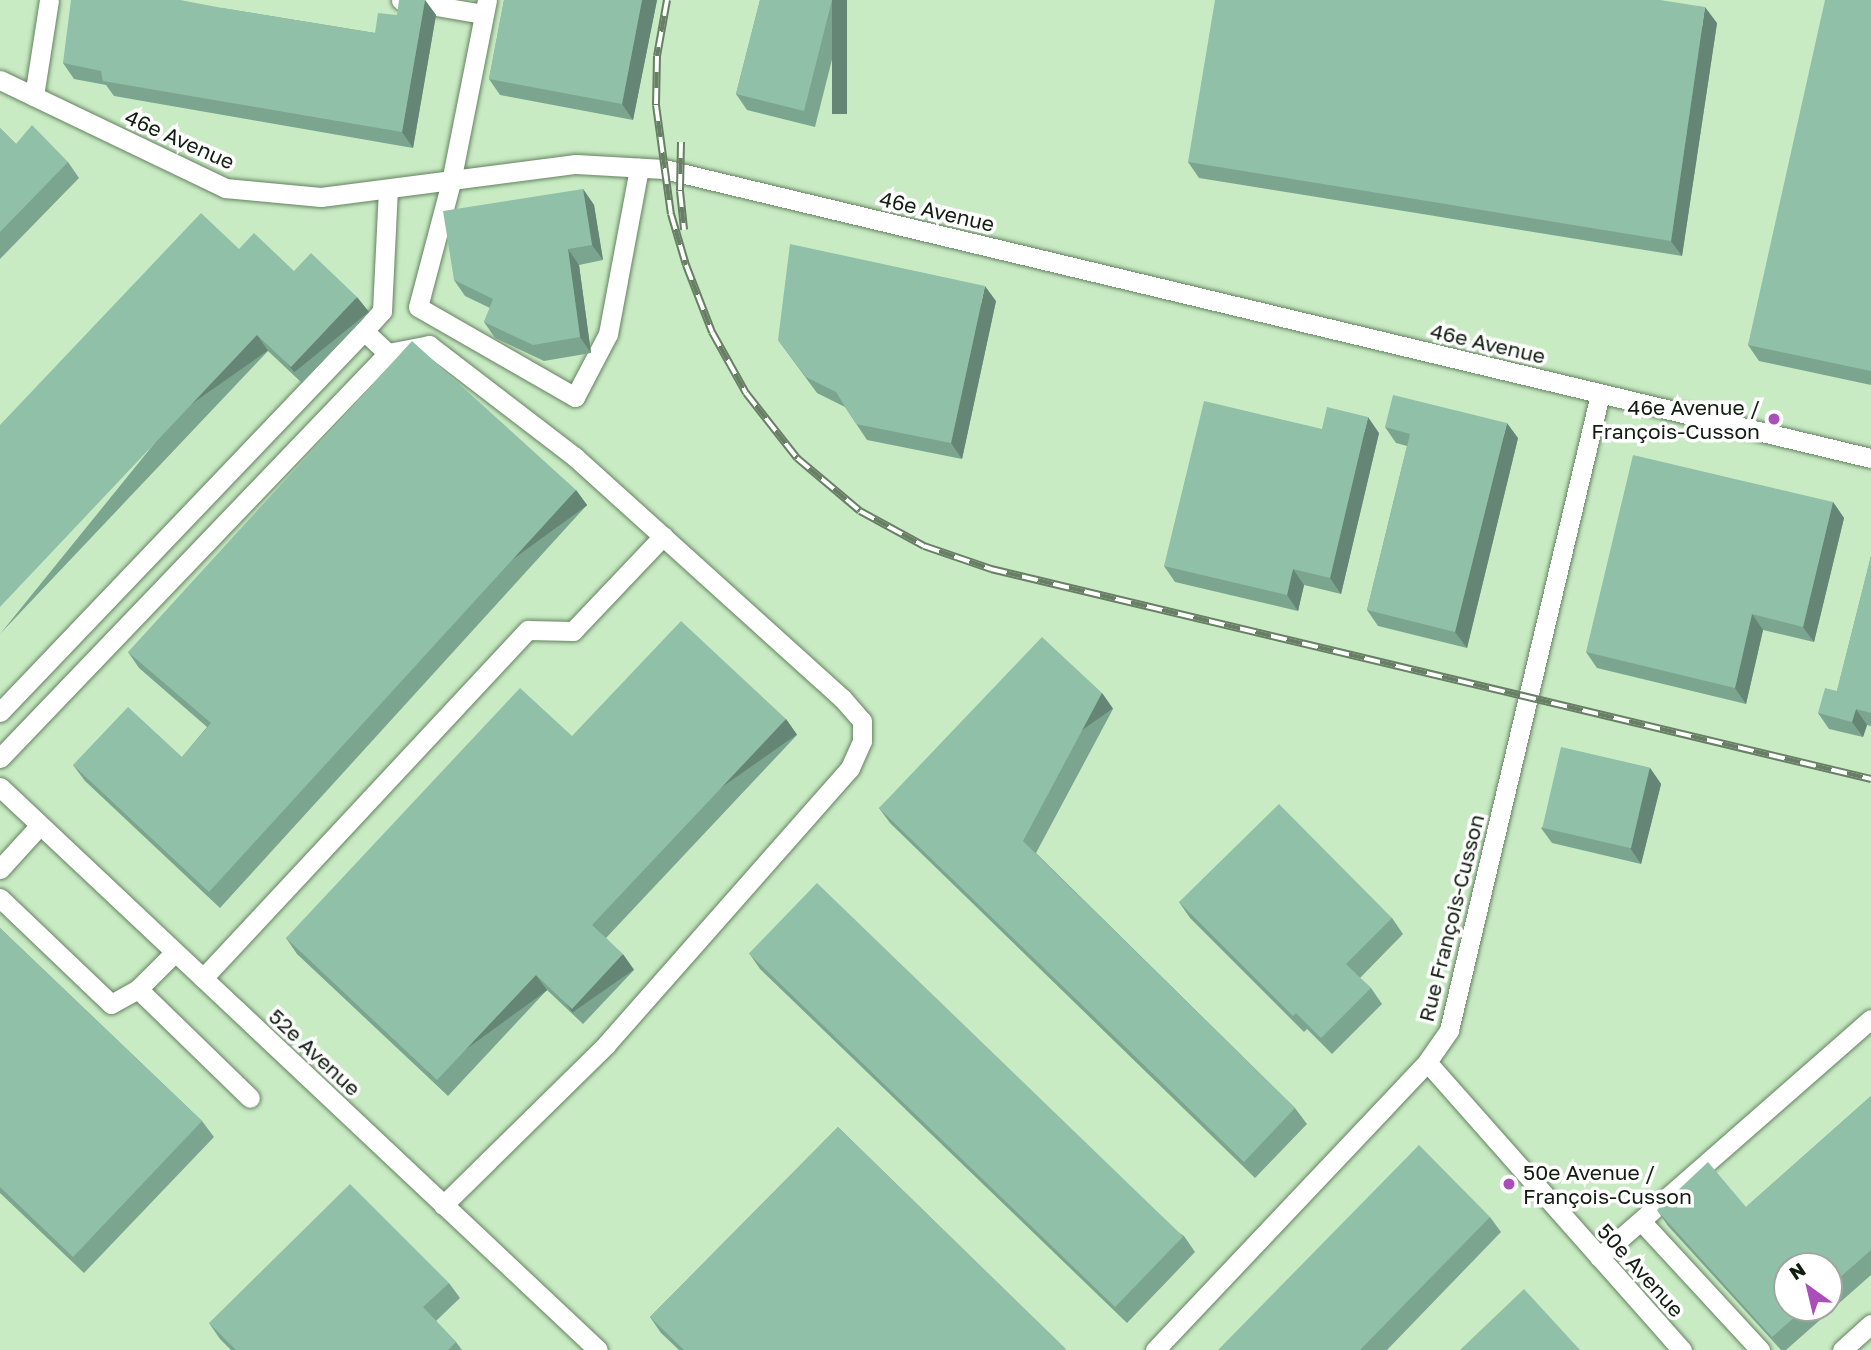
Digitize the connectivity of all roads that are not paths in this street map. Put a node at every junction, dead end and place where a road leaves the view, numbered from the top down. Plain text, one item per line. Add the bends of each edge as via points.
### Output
1 (49, 0) edge
2 (401, 0) edge
3 (485, 7) edge
4 (0, 79) edge
5 (34, 96) junction
6 (639, 168) junction
7 (451, 182) junction
8 (388, 190) junction
9 (364, 331) junction
10 (388, 353) junction
11 (313, 384) junction
12 (1600, 394) junction
13 (337, 405) junction
14 (1871, 457) edge
15 (234, 467) junction
16 (257, 489) junction
17 (169, 535) junction
18 (663, 536) junction
19 (193, 556) junction
20 (104, 602) junction
21 (129, 623) junction
22 (28, 682) junction
23 (51, 704) junction
24 (0, 712) edge
25 (0, 758) edge
26 (0, 787) edge
27 (40, 825) junction
28 (0, 869) edge
29 (0, 898) edge
30 (175, 952) junction
31 (203, 978) junction
32 (138, 989) junction
33 (1871, 1019) edge
34 (1426, 1062) junction
35 (250, 1097) dead end
36 (443, 1205) junction
37 (1641, 1221) junction
38 (1600, 1257) junction
39 (1871, 1324) edge
40 (598, 1350) edge
41 (1155, 1350) edge
42 (1682, 1350) edge
43 (1760, 1350) edge
44 (1842, 1350) edge

1 - 5 street
2 - 3 street
3 - 7 street
4 - 5 street, 46e Avenue
5 - 8 street, 46e Avenue via 225,188 321,197
6 - 7 street, 46e Avenue via 576,164
6 - 7 street via 608,334 575,397 418,307
6 - 12 street, 46e Avenue via 694,176
7 - 8 street, 46e Avenue
8 - 9 street via 382,311
9 - 10 street
9 - 11 street
10 - 13 street
10 - 18 street via 429,345 575,457
11 - 13 street
11 - 15 street
12 - 14 street, 46e Avenue
12 - 34 street, Rue François-Cusson via 1449,1030
13 - 16 street
15 - 16 street
15 - 17 street
16 - 19 street
17 - 19 street
17 - 20 street
18 - 31 street via 573,631 528,630
18 - 36 street via 842,698 862,722 862,741 850,768 607,1044
19 - 21 street
20 - 21 street
20 - 22 street
21 - 23 street
22 - 23 street
22 - 24 street
23 - 25 street
26 - 27 street, 52e Avenue
27 - 28 street
27 - 30 street, 52e Avenue
29 - 32 street via 111,1004
30 - 31 street, 52e Avenue
30 - 32 street
31 - 36 street, 52e Avenue
32 - 35 street
33 - 37 street
34 - 38 street, 50e Avenue
34 - 41 street, Rue François-Cusson
36 - 40 street, 52e Avenue
37 - 38 street
37 - 43 street
38 - 42 street, 50e Avenue
39 - 44 street

